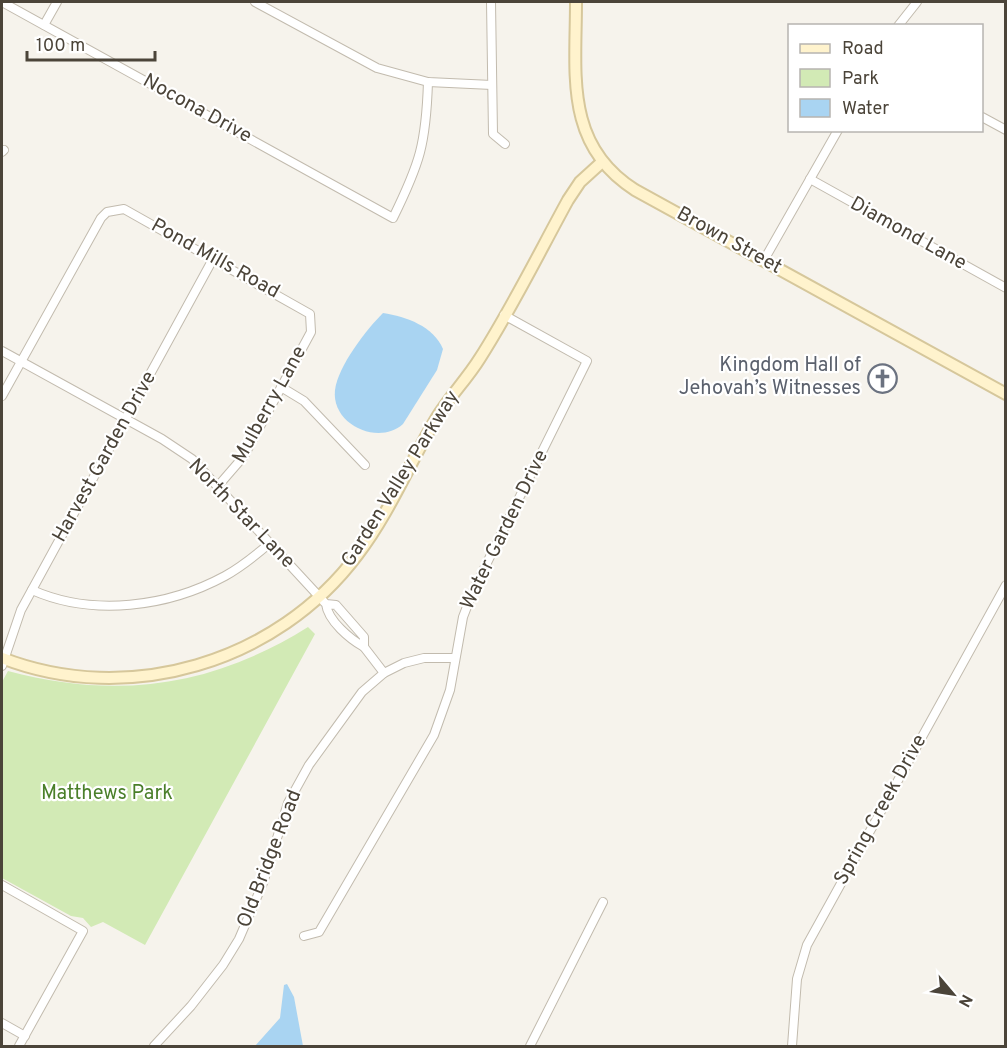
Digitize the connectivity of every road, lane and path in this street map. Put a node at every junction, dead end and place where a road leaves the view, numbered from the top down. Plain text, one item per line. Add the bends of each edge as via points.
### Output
1 (2, 2) edge
2 (57, 2) edge
3 (255, 2) edge
4 (491, 2) edge
5 (576, 2) edge
6 (917, 2) edge
7 (900, 24) edge
8 (44, 25) junction
9 (428, 82) junction
10 (492, 86) junction
11 (983, 118) edge
12 (1005, 130) edge
13 (837, 132) edge
14 (505, 144) dead end
15 (602, 162) junction
16 (810, 179) junction
17 (213, 259) junction
18 (764, 260) junction
19 (1005, 288) edge
20 (504, 315) junction
21 (312, 320) joint
22 (2, 351) edge
23 (20, 362) junction
24 (281, 387) junction
25 (1005, 394) edge
26 (2, 396) edge
27 (126, 420) junction
28 (365, 465) dead end
29 (218, 486) junction
30 (270, 543) junction
31 (1005, 585) edge
32 (32, 590) junction
33 (322, 600) junction
34 (456, 658) junction
35 (2, 661) edge
36 (384, 673) junction
37 (2, 885) edge
38 (603, 902) dead end
39 (304, 936) dead end
40 (2, 1023) edge
41 (25, 1036) junction
42 (20, 1047) edge
43 (154, 1047) edge
44 (530, 1047) edge
45 (792, 1047) edge

1 - 8 street, Nocona Drive
2 - 8 street
3 - 9 street via 377,68
4 - 10 street
5 - 15 street, Brown Street via 579,110 586,135
6 - 7 street
8 - 9 street, Nocona Drive via 393,218 421,155
9 - 10 street
10 - 14 street via 493,134
11 - 12 street
13 - 16 street
15 - 18 street, Brown Street via 635,190
15 - 20 street, Garden Valley Parkway via 574,190
16 - 18 street
16 - 19 street, Diamond Lane
17 - 21 street, Pond Mills Road via 306,309
17 - 23 street, Pond Mills Road via 124,209 112,210 101,218
17 - 27 street, Harvest Garden Drive
18 - 25 street, Brown Street
20 - 33 street, Garden Valley Parkway via 481,357 439,413 367,541
20 - 34 street, Water Garden Drive via 587,361 473,591 463,616
21 - 24 street, Mulberry Lane via 311,332
22 - 23 street, North Star Lane
23 - 26 street
23 - 27 street, North Star Lane
24 - 28 street via 304,401
24 - 29 street, Mulberry Lane via 244,456
27 - 29 street, North Star Lane via 178,449
27 - 32 street, Harvest Garden Drive
29 - 30 street, North Star Lane
30 - 32 street via 225,576 158,600 92,605
30 - 33 street, North Star Lane
31 - 45 street, Spring Creek Drive via 807,945 797,979
32 - 35 street, Harvest Garden Drive
33 - 35 street, Garden Valley Parkway via 266,636 182,671 129,678 94,677 41,671
33 - 36 street, North Star Lane via 327,613 354,642 364,647
34 - 36 street, Old Bridge Road via 424,658
34 - 39 street, Water Garden Drive via 450,690 434,735 320,932
36 - 43 street, Old Bridge Road via 362,692 298,783 251,913 223,965
37 - 41 street via 83,931
38 - 44 street
40 - 41 street
41 - 42 street

